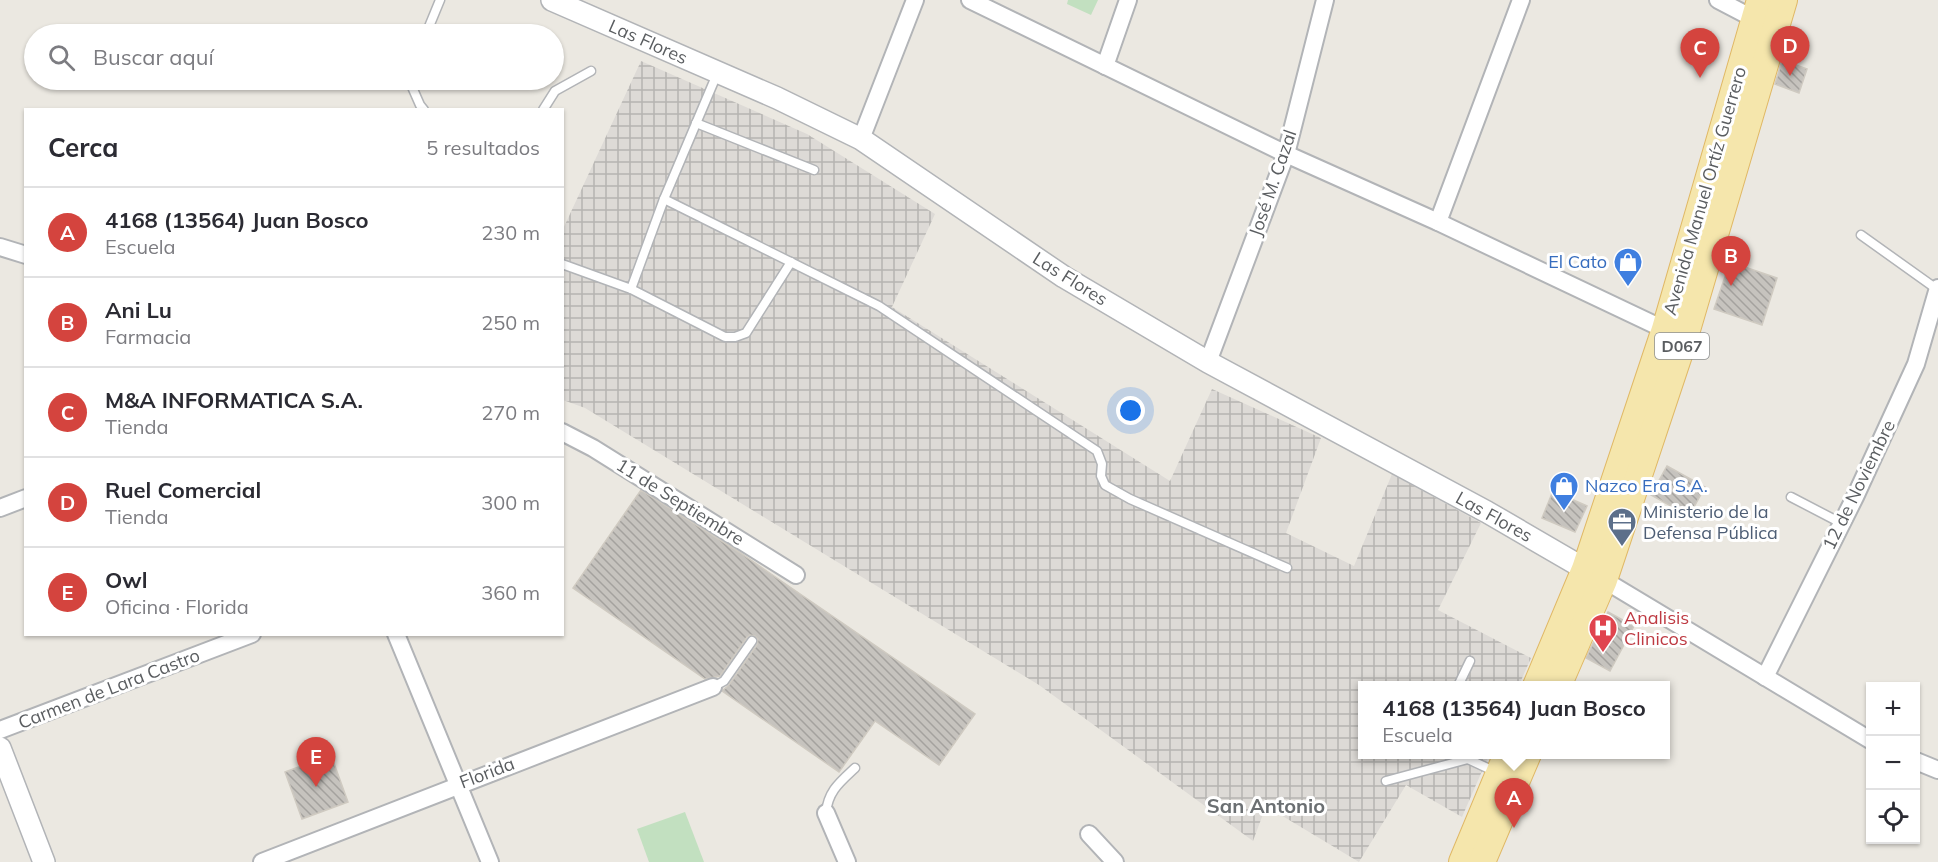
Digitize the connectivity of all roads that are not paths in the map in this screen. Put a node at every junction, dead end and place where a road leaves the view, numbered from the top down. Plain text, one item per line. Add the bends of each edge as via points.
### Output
1 (440, 0) edge
2 (552, 0) edge
3 (915, 0) edge
4 (970, 0) edge
5 (1128, 0) edge
6 (1325, 0) edge
7 (1521, 0) edge
8 (1718, 0) edge
9 (1784, 0) edge
10 (1764, 17) edge
11 (430, 24) edge
12 (1105, 66) junction
13 (591, 71) dead end
14 (717, 74) junction
15 (564, 86) edge
16 (413, 90) edge
17 (557, 90) edge
18 (422, 108) edge
19 (544, 108) edge
20 (696, 123) junction
21 (861, 139) junction
22 (1286, 154) junction
23 (814, 170) dead end
24 (664, 199) junction
25 (1438, 222) junction
26 (1861, 235) dead end
27 (0, 247) edge
28 (24, 254) edge
29 (791, 262) junction
30 (564, 265) edge
31 (1938, 289) edge
32 (631, 290) junction
33 (1674, 334) junction
34 (1208, 362) junction
35 (564, 433) edge
36 (1791, 497) dead end
37 (24, 499) edge
38 (0, 508) edge
39 (1841, 523) junction
40 (1287, 568) dead end
41 (1594, 574) junction
42 (796, 575) dead end
43 (247, 636) edge
44 (397, 636) edge
45 (752, 641) dead end
46 (1470, 661) dead end
47 (1765, 677) junction
48 (1460, 681) edge
49 (1539, 681) edge
50 (1560, 681) edge
51 (713, 687) joint
52 (0, 730) edge
53 (1866, 738) edge
54 (0, 748) edge
55 (1459, 759) edge
56 (1477, 759) edge
57 (1526, 759) edge
58 (1920, 763) edge
59 (1503, 764) edge
60 (855, 768) dead end
61 (1938, 770) edge
62 (1386, 781) dead end
63 (459, 784) junction
64 (826, 813) joint
65 (1089, 834) dead end
66 (44, 862) edge
67 (262, 862) edge
68 (490, 862) edge
69 (847, 862) edge
70 (1115, 862) edge
71 (1462, 862) edge
72 (1482, 862) edge

1 - 11 lane
2 - 14 street, Las Flores
3 - 21 street
4 - 12 street
5 - 12 street
6 - 22 street, José M. Cazal
7 - 25 street
8 - 10 street
9 - 10 main road, Avenida Manuel Ortíz Guerrero / D067
10 - 33 main road, Avenida Manuel Ortíz Guerrero / D067
12 - 22 street
13 - 15 lane
14 - 20 lane
14 - 21 street, Las Flores
16 - 18 lane
17 - 19 lane
20 - 23 lane
20 - 24 lane
21 - 34 street, Las Flores via 1064,277
22 - 25 street
22 - 34 street, José M. Cazal
24 - 29 lane
24 - 32 lane
25 - 33 street
26 - 31 lane
27 - 28 street
29 - 32 lane via 746,333 735,337 725,337
29 - 40 lane via 879,306 1097,452 1105,485
30 - 32 lane
31 - 39 street, 12 de Noviembre via 1916,364
33 - 41 main road, Avenida Manuel Ortíz Guerrero / D067
34 - 41 street, Las Flores
35 - 42 street, 11 de Septiembre
36 - 39 lane
37 - 38 street
39 - 47 street, 12 de Noviembre
41 - 47 street
41 - 49 main road, Avenida Manuel Ortíz Guerrero / D067
41 - 50 main road, Avenida Manuel Ortíz Guerrero / D067
43 - 52 street, Carmen de Lara Castro
44 - 63 street
45 - 51 lane via 724,681
46 - 48 lane
47 - 53 street
51 - 63 street, Florida
54 - 66 street
55 - 62 lane
56 - 59 lane
57 - 72 main road
58 - 61 street
59 - 71 main road
60 - 64 lane via 833,789
63 - 67 street, Florida
63 - 68 street
64 - 69 street
65 - 70 street

